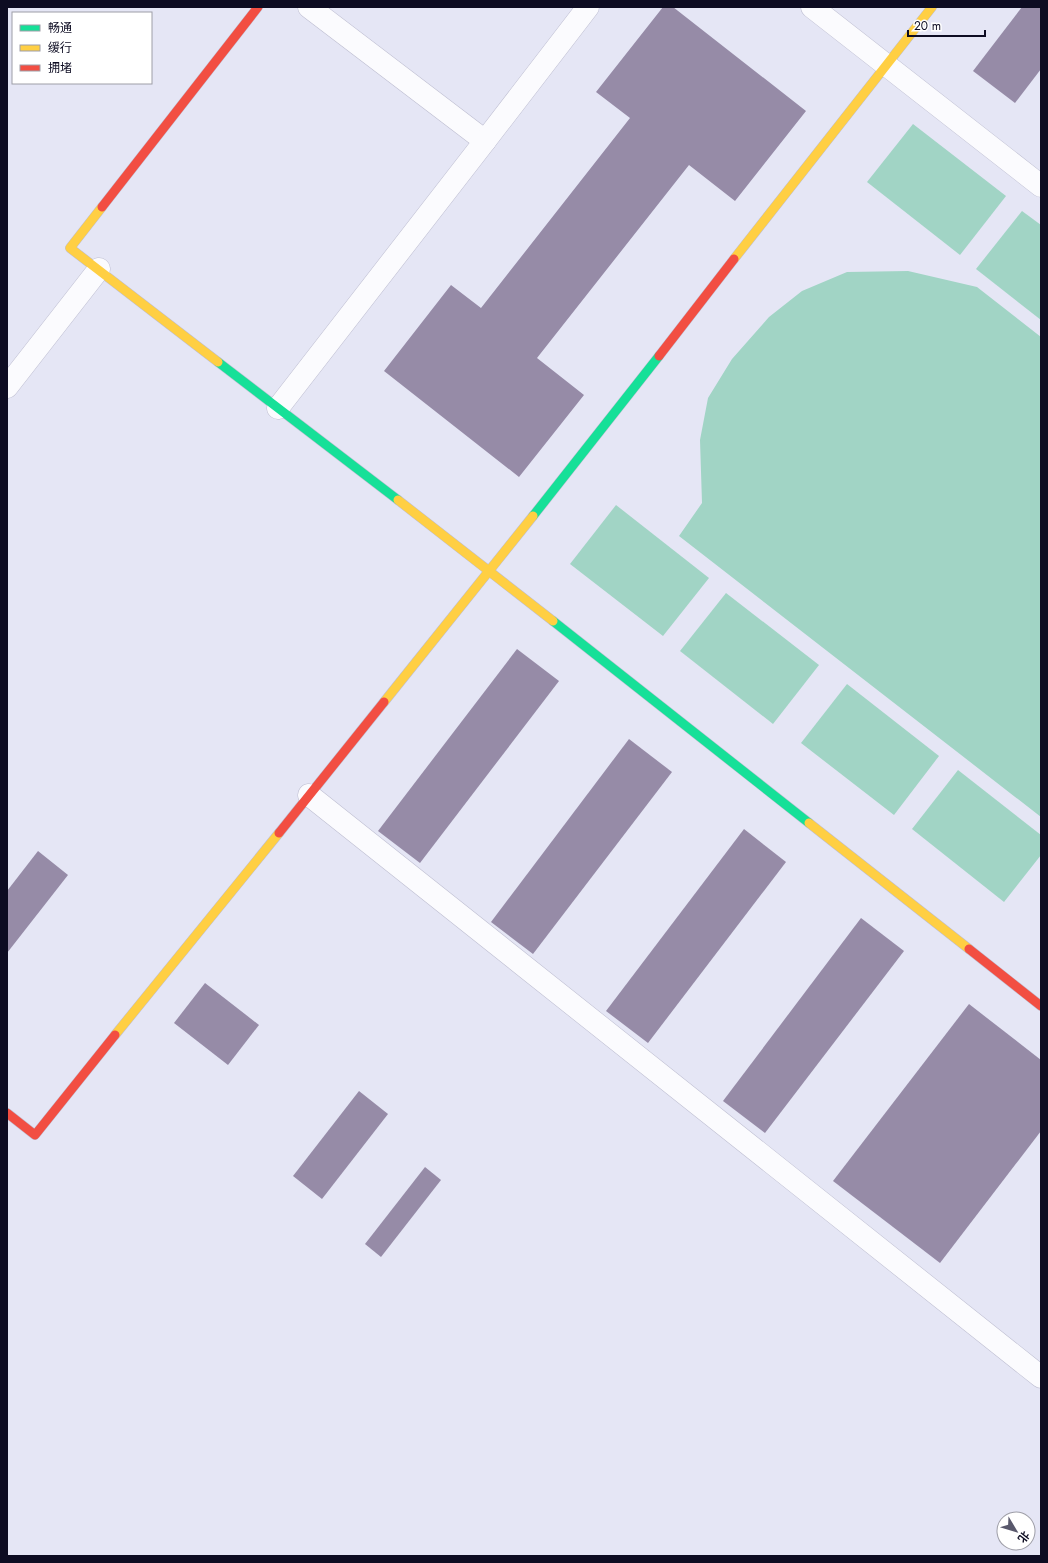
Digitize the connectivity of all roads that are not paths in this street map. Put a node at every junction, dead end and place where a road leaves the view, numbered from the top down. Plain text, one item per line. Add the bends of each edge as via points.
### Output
1 (258, 7) edge
2 (309, 7) edge
3 (588, 7) edge
4 (812, 7) edge
5 (932, 7) edge
6 (886, 65) junction
7 (486, 141) junction
8 (1041, 186) edge
9 (99, 270) junction
10 (7, 387) edge
11 (278, 408) junction
12 (490, 572) junction
13 (309, 796) junction
14 (1041, 1006) edge
15 (7, 1113) edge
16 (1041, 1377) edge

1 - 9 street via 70,248
2 - 7 street
3 - 7 street
4 - 6 street
5 - 6 street
6 - 8 street
6 - 12 street
7 - 11 street
9 - 10 street
9 - 11 street
11 - 12 street
12 - 13 street
12 - 14 street
13 - 15 street via 35,1135
13 - 16 street

